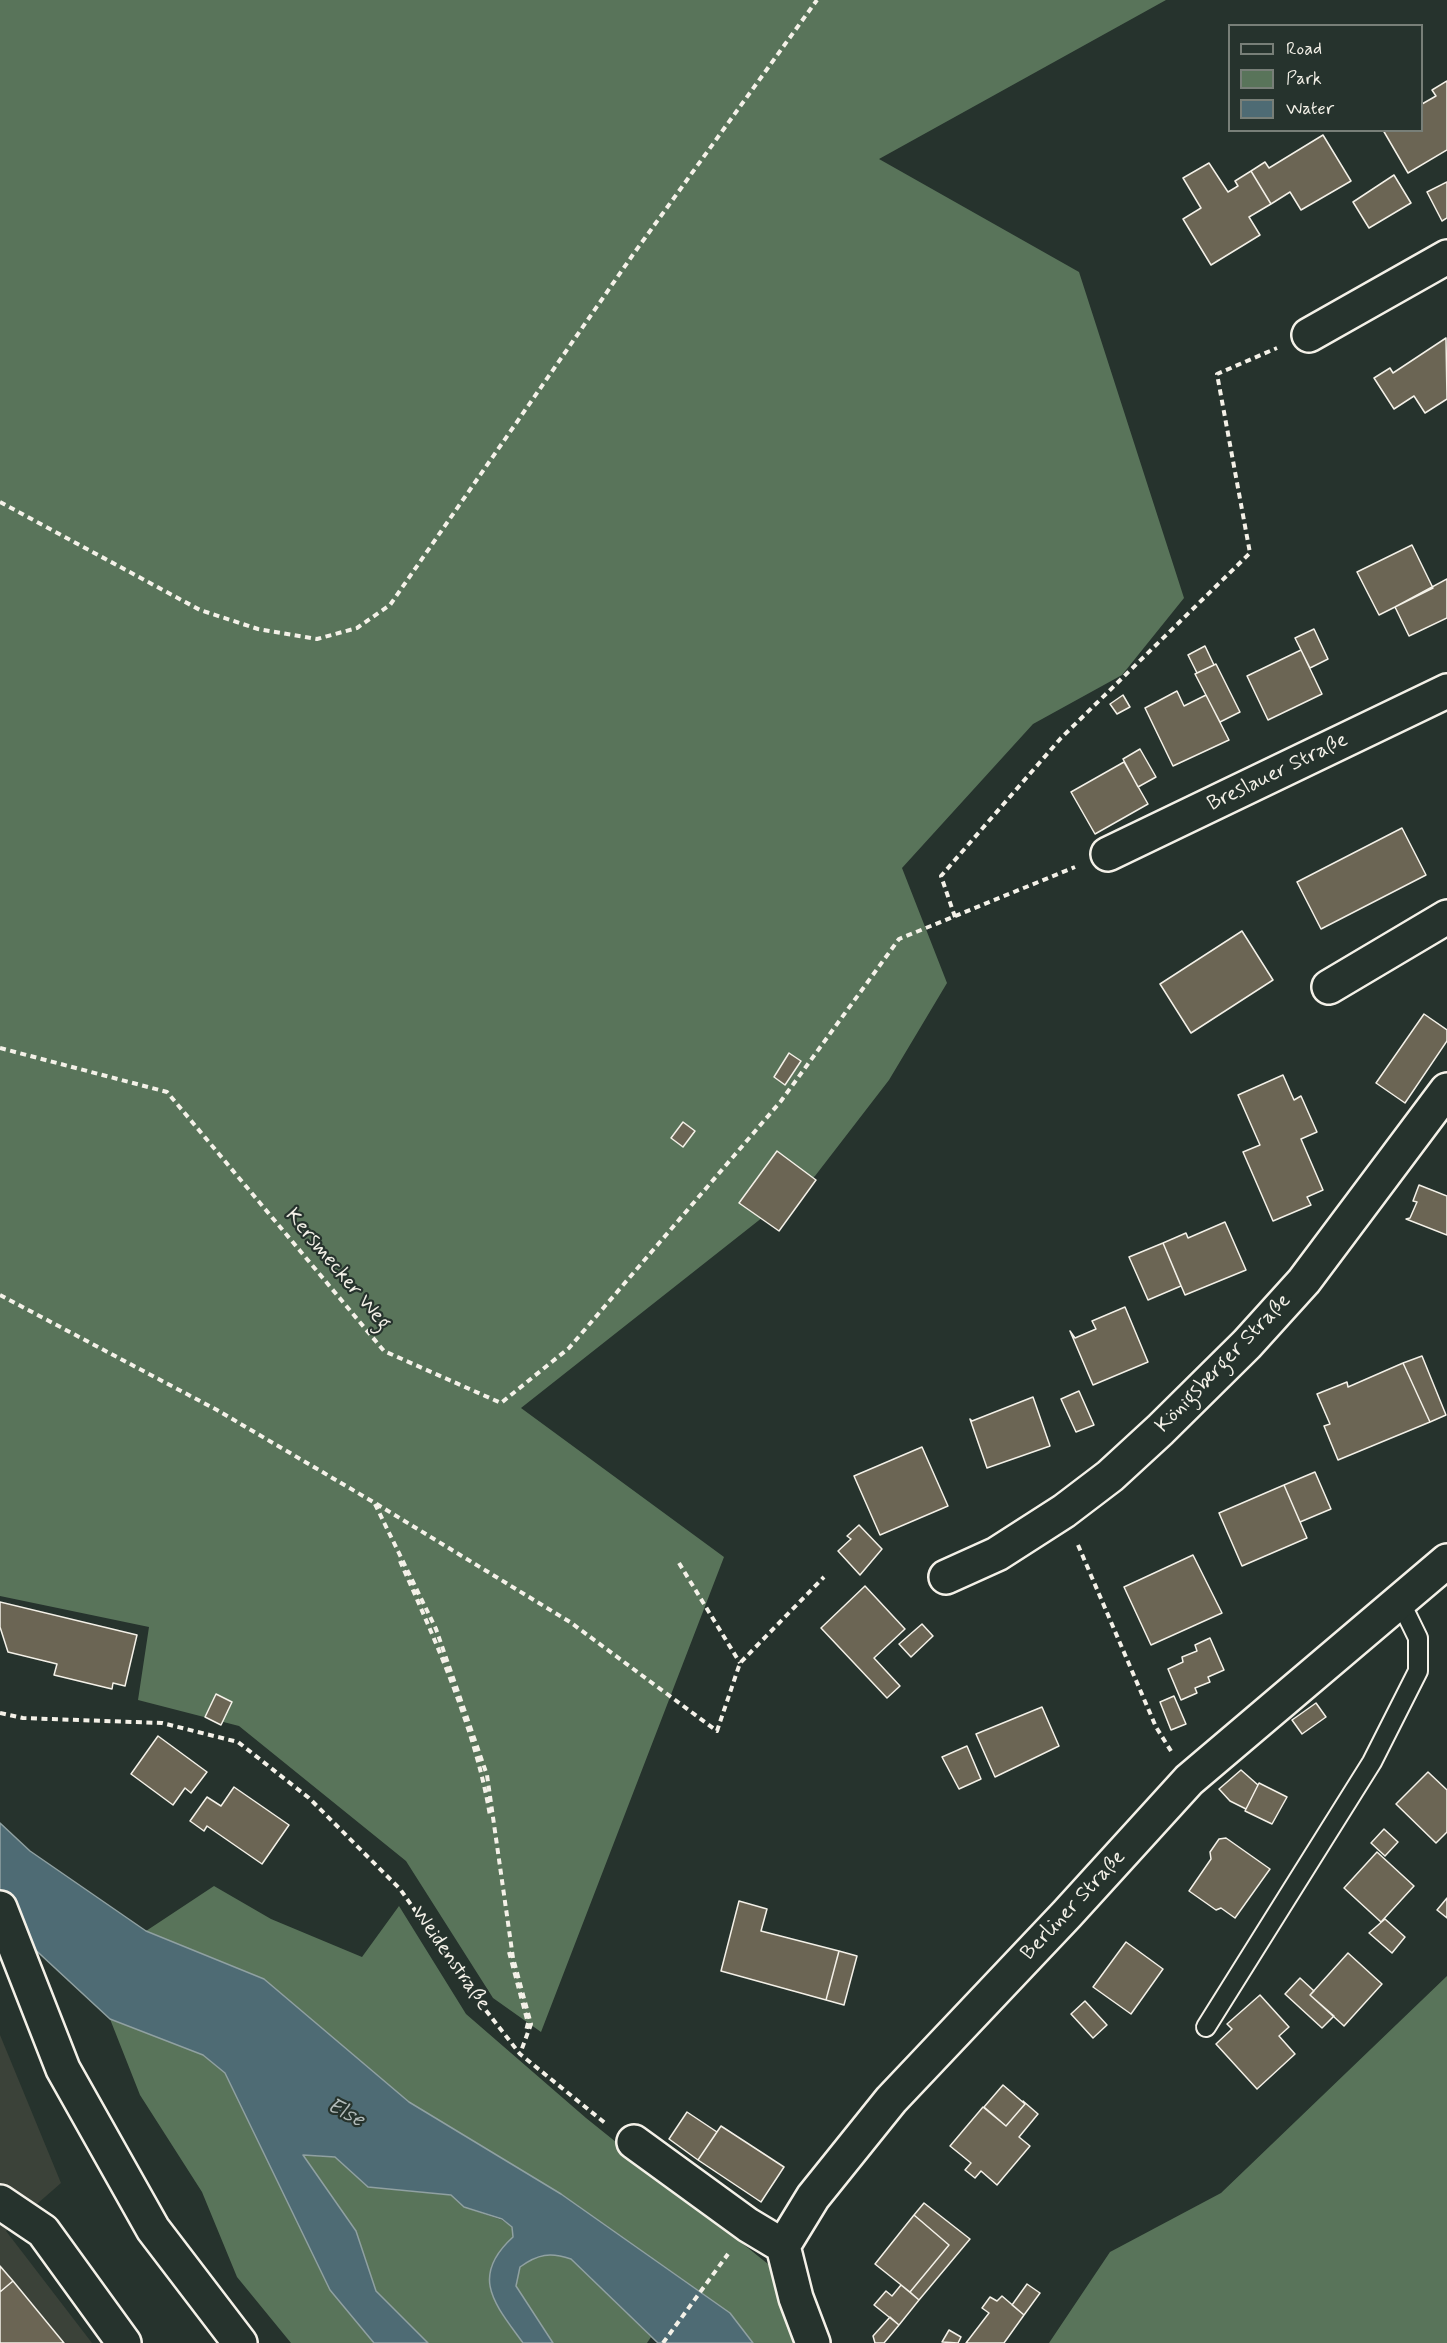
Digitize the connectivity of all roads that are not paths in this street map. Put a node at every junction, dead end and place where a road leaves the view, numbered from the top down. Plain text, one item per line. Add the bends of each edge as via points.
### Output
1 (1447, 257) edge
2 (1309, 335) road end
3 (1447, 691) edge
4 (1107, 854) road end
5 (1447, 916) edge
6 (1329, 987) dead end
7 (1447, 1090) edge
8 (1447, 1561) edge
9 (946, 1577) dead end
10 (1400, 1599) junction
11 (0, 1908) edge
12 (1206, 2027) dead end
13 (634, 2142) road end
14 (0, 2202) edge
15 (783, 2246) junction
16 (124, 2343) edge
17 (240, 2343) edge
18 (813, 2343) edge

1 - 2 street
3 - 4 street, Breslauer Straße
5 - 6 street
7 - 9 street, Königsberger Straße via 1359,1212 1290,1296 1160,1430 1064,1511 997,1554
8 - 10 street, Berliner Straße
10 - 12 lane via 1418,1638 1418,1671 1372,1762
10 - 15 street, Berliner Straße via 1189,1780 891,2100 813,2197
11 - 17 street via 63,2069 153,2229
13 - 15 street
14 - 16 street via 43,2231
15 - 18 street

